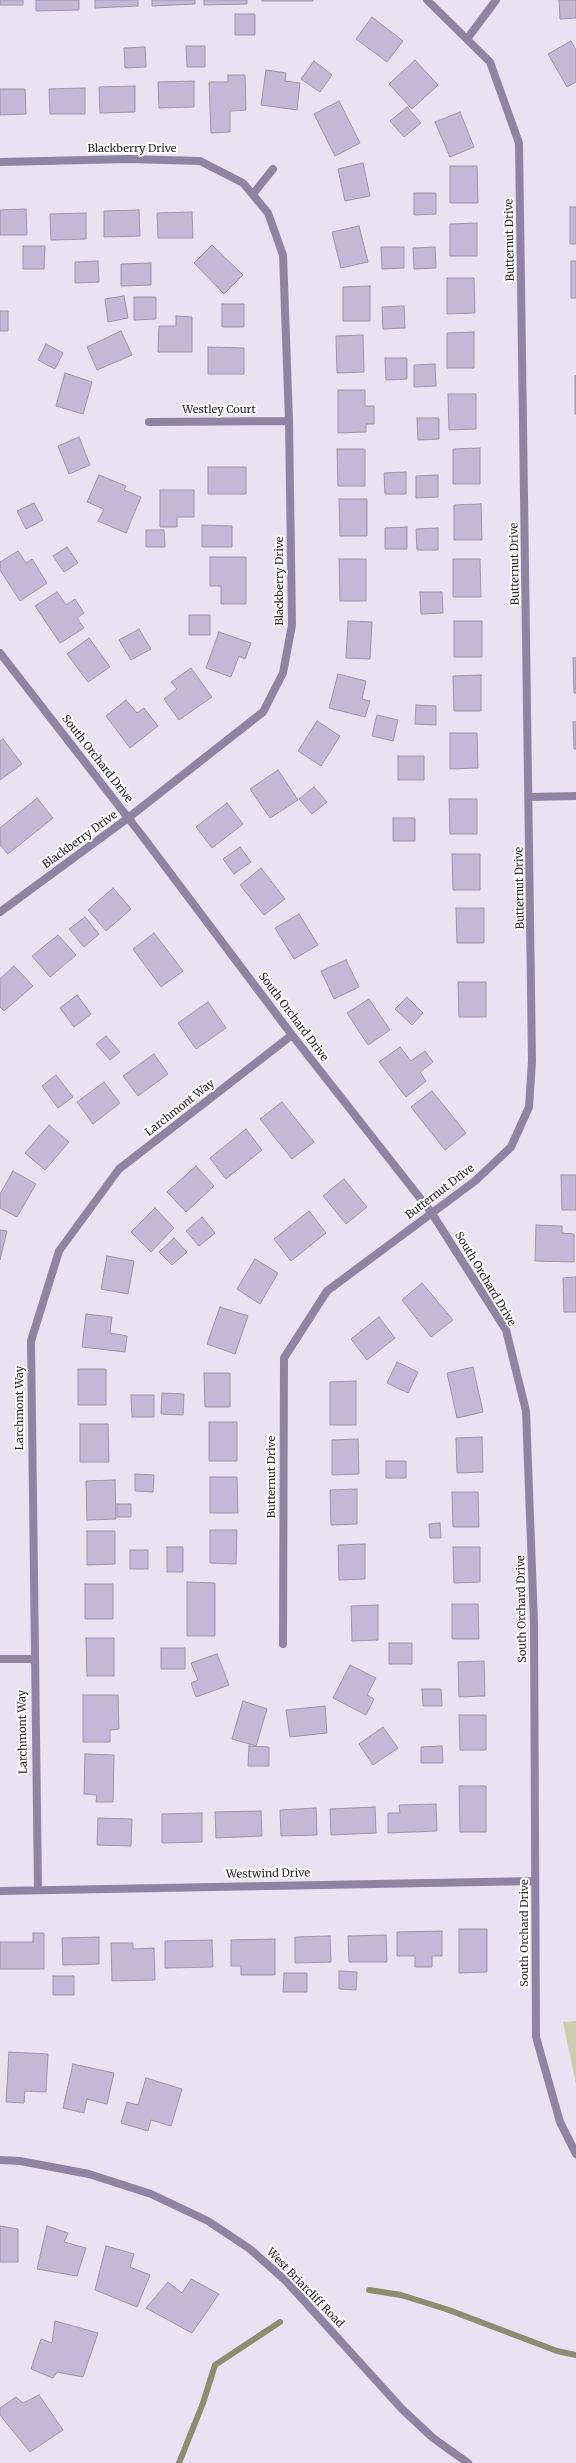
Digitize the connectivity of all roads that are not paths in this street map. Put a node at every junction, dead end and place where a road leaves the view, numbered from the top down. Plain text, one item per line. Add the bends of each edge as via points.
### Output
1 (427, 0) edge
2 (496, 0) edge
3 (467, 39) junction
4 (0, 162) edge
5 (273, 169) dead end
6 (253, 194) junction
7 (289, 421) junction
8 (149, 422) dead end
9 (0, 653) edge
10 (576, 796) edge
11 (530, 797) junction
12 (128, 818) junction
13 (0, 912) edge
14 (292, 1035) junction
15 (431, 1212) junction
16 (283, 1644) dead end
17 (0, 1659) edge
18 (33, 1659) junction
19 (536, 1881) junction
20 (38, 1889) junction
21 (0, 1891) edge
22 (576, 2154) edge
23 (0, 2160) edge
24 (468, 2463) edge

1 - 3 street, Butternut Drive
2 - 3 street
3 - 11 street, Butternut Drive via 490,62 519,143
4 - 6 street, Blackberry Drive via 129,158 200,161 243,183
5 - 6 street
6 - 7 street, Blackberry Drive via 268,213 283,255
7 - 8 street, Westley Court
7 - 12 street, Blackberry Drive via 292,625 283,673 263,712
9 - 12 street, South Orchard Drive
10 - 11 street
11 - 15 street, Butternut Drive via 532,1061 529,1107 511,1147 475,1181
12 - 13 street, Blackberry Drive
12 - 14 street, South Orchard Drive
14 - 15 street, South Orchard Drive
14 - 18 street, Larchmont Way via 119,1169 59,1251 31,1341
15 - 16 street, Butternut Drive via 327,1291 284,1358
15 - 19 street, South Orchard Drive via 506,1330 526,1412 534,1623
17 - 18 street
18 - 20 street, Larchmont Way
19 - 20 street, Westwind Drive
19 - 22 street, South Orchard Drive via 536,2037 560,2122
20 - 21 street, Westwind Drive
23 - 24 street, West Briarcliff Road via 20,2161 90,2174 151,2194 208,2221 250,2249 286,2281 402,2409 432,2438

